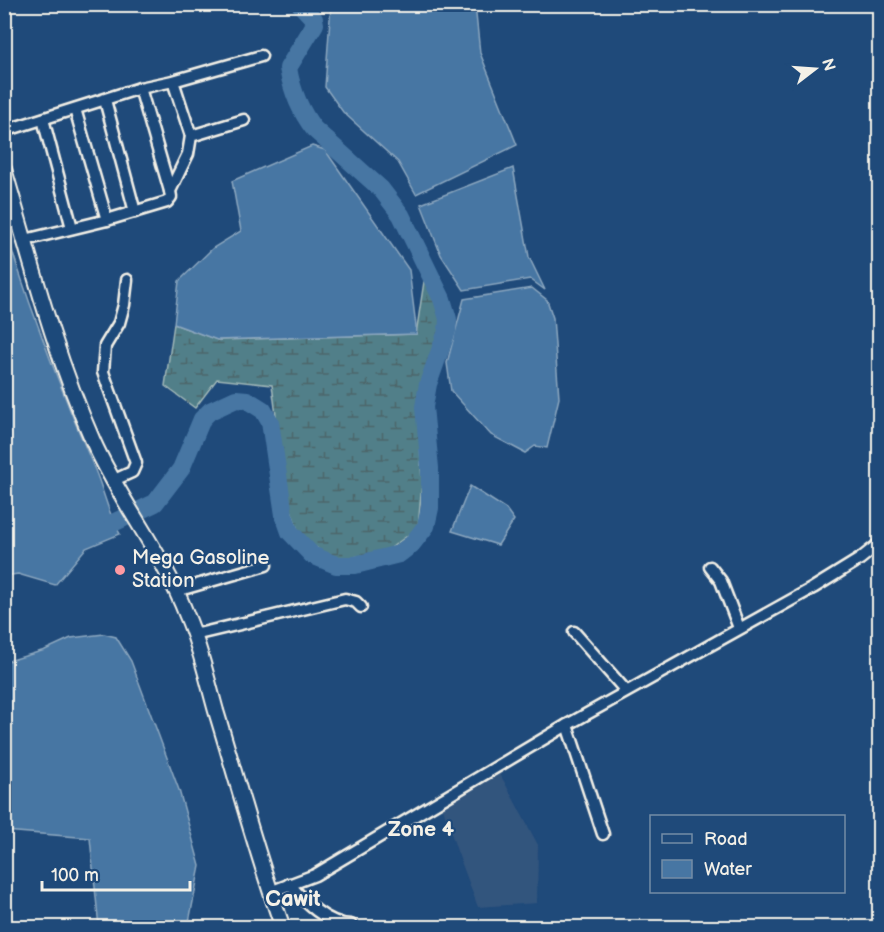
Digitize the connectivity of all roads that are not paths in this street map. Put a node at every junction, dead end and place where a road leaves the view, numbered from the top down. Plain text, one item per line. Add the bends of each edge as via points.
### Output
1 (261, 56) dead end
2 (173, 81) junction
3 (140, 88) junction
4 (105, 100) junction
5 (75, 109) junction
6 (43, 119) junction
7 (244, 120) dead end
8 (4, 131) edge
9 (191, 136) junction
10 (4, 169) edge
11 (170, 191) junction
12 (148, 194) dead end
13 (152, 207) junction
14 (135, 212) junction
15 (107, 220) junction
16 (72, 228) junction
17 (25, 240) junction
18 (127, 280) dead end
19 (112, 481) junction
20 (879, 543) edge
21 (266, 565) dead end
22 (710, 567) dead end
23 (176, 591) junction
24 (361, 607) dead end
25 (739, 628) junction
26 (574, 632) dead end
27 (194, 635) junction
28 (626, 691) junction
29 (567, 725) junction
30 (603, 834) dead end
31 (289, 884) junction
32 (270, 892) junction
33 (351, 925) dead end
34 (283, 927) edge

1 - 2 street
2 - 3 street
2 - 9 street
3 - 4 street
3 - 11 street
4 - 5 street
4 - 14 street
5 - 6 street
5 - 15 street
6 - 8 street
6 - 16 street
7 - 9 street
9 - 11 street via 188,154
10 - 17 main road
11 - 13 street via 167,202
12 - 13 street
13 - 14 street
14 - 15 street
15 - 16 street
16 - 17 street
17 - 19 main road via 57,352
18 - 19 street via 124,305 105,346 103,372 136,463 132,472
19 - 23 main road via 158,554
20 - 25 street via 813,588
21 - 23 street
22 - 25 street via 721,581
23 - 27 main road
24 - 27 street via 345,599
25 - 28 street
26 - 28 street
27 - 32 main road
28 - 29 street
29 - 30 street
29 - 31 street via 315,875
31 - 32 street
31 - 33 street via 315,909 336,922
32 - 34 main road

